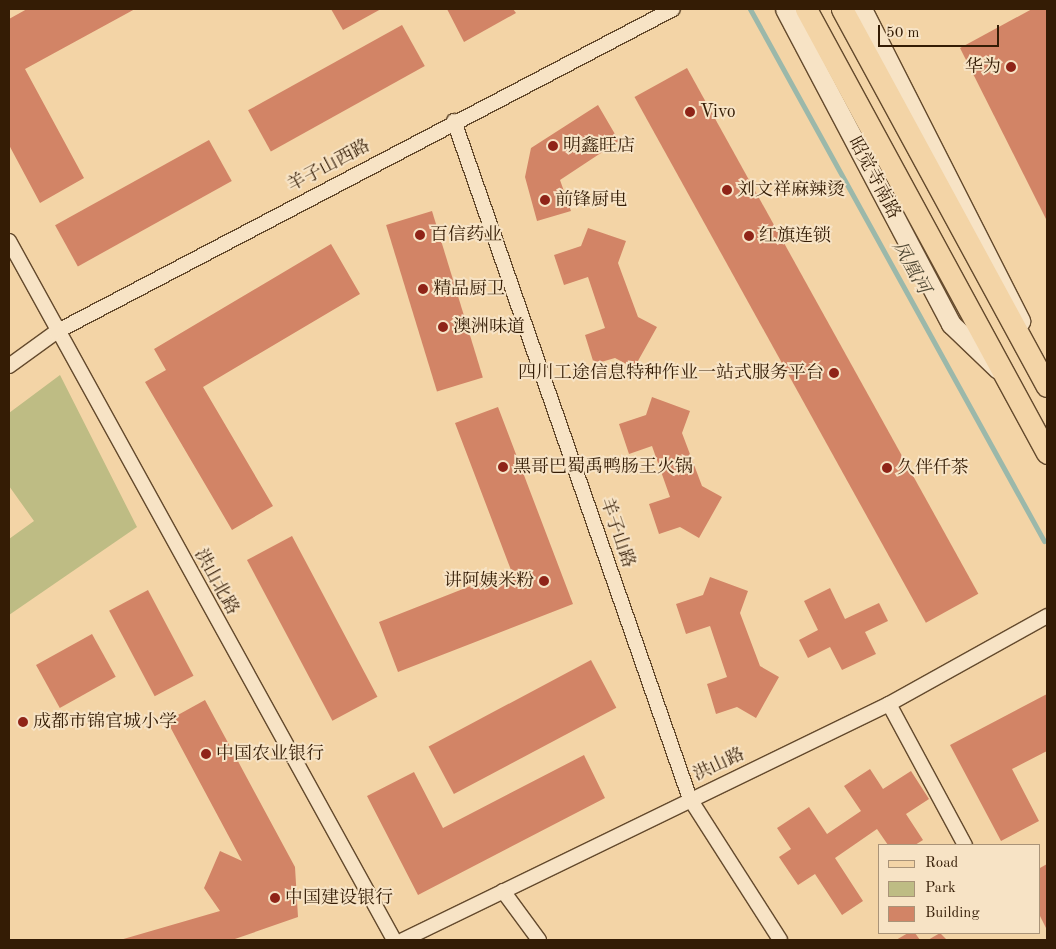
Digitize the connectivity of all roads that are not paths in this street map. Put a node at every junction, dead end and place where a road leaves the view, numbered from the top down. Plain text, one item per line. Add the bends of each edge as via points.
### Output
1 (673, 9) edge
2 (784, 9) edge
3 (806, 9) edge
4 (842, 9) edge
5 (862, 9) edge
6 (454, 120) junction
7 (9, 240) edge
8 (56, 332) junction
9 (9, 366) edge
10 (1043, 379) edge
11 (1013, 384) junction
12 (1047, 453) edge
13 (1047, 616) edge
14 (889, 704) junction
15 (690, 799) junction
16 (964, 844) edge
17 (503, 891) junction
18 (394, 940) edge
19 (403, 940) edge
20 (539, 940) edge
21 (780, 940) edge

1 - 6 street, 羊子山西路
2 - 11 street, 昭觉寺南路 via 951,324
3 - 11 main road, 昭觉寺南路
4 - 10 main road
5 - 10 street via 1010,296
6 - 8 street, 羊子山西路
6 - 15 street, 羊子山路
7 - 8 street, 洪山北路
8 - 9 street, 羊子山西路
8 - 18 street, 洪山北路
11 - 12 main road, 昭觉寺南路
13 - 14 street, 洪山路
14 - 15 street, 洪山路
14 - 16 street
15 - 17 street, 洪山路
15 - 21 street, 羊子山路
17 - 19 street, 洪山路
17 - 20 street

